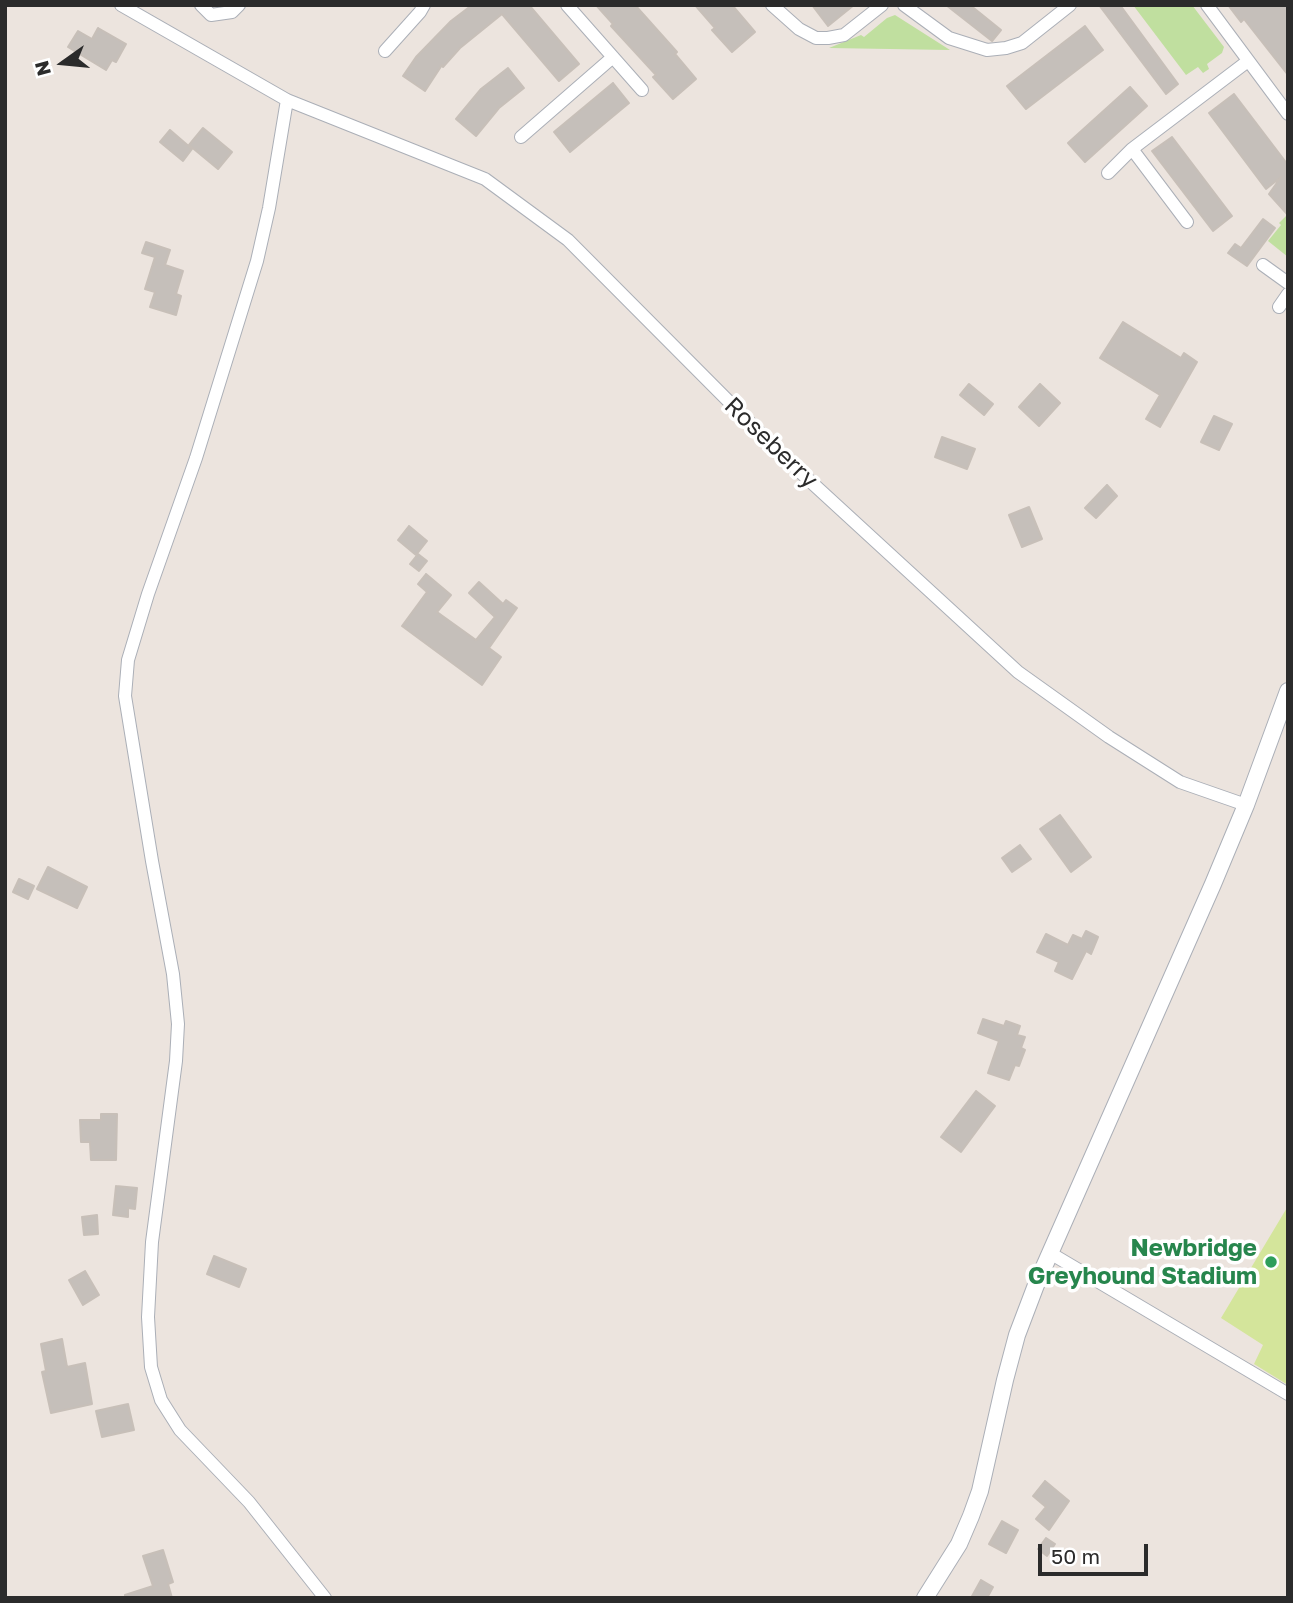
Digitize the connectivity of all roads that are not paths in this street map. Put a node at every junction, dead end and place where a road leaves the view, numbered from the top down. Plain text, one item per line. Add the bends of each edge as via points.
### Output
1 (121, 5) edge
2 (201, 5) edge
3 (239, 5) edge
4 (424, 5) edge
5 (567, 5) edge
6 (772, 5) edge
7 (882, 5) edge
8 (904, 5) edge
9 (1070, 5) edge
10 (1207, 5) edge
11 (386, 51) dead end
12 (613, 57) junction
13 (1248, 61) junction
14 (642, 90) dead end
15 (287, 100) junction
16 (1288, 114) edge
17 (521, 137) dead end
18 (1132, 149) junction
19 (1108, 173) dead end
20 (1187, 222) dead end
21 (1263, 265) dead end
22 (1288, 283) edge
23 (1288, 294) edge
24 (1279, 307) dead end
25 (1288, 691) edge
26 (1246, 805) junction
27 (1050, 1253) junction
28 (1288, 1394) edge
29 (325, 1598) edge
30 (925, 1598) edge

1 - 15 street, Roseberry
2 - 3 street via 211,15 232,12
4 - 11 street
5 - 12 street
6 - 7 street via 799,29 816,38 828,38 844,35
8 - 9 street via 949,38 987,50 1022,43
10 - 13 street
12 - 14 street
12 - 17 street
13 - 16 street
13 - 18 street
15 - 26 street, Roseberry via 485,179 568,240 786,459 1018,672 1180,782
15 - 29 street via 257,261 144,607 128,660 125,696 178,1024 152,1242 151,1367 161,1401 180,1430 249,1502
18 - 19 street
18 - 20 street
21 - 22 street
23 - 24 street
25 - 26 main road
26 - 27 main road
27 - 28 street
27 - 30 main road via 1017,1335 976,1503 959,1544

